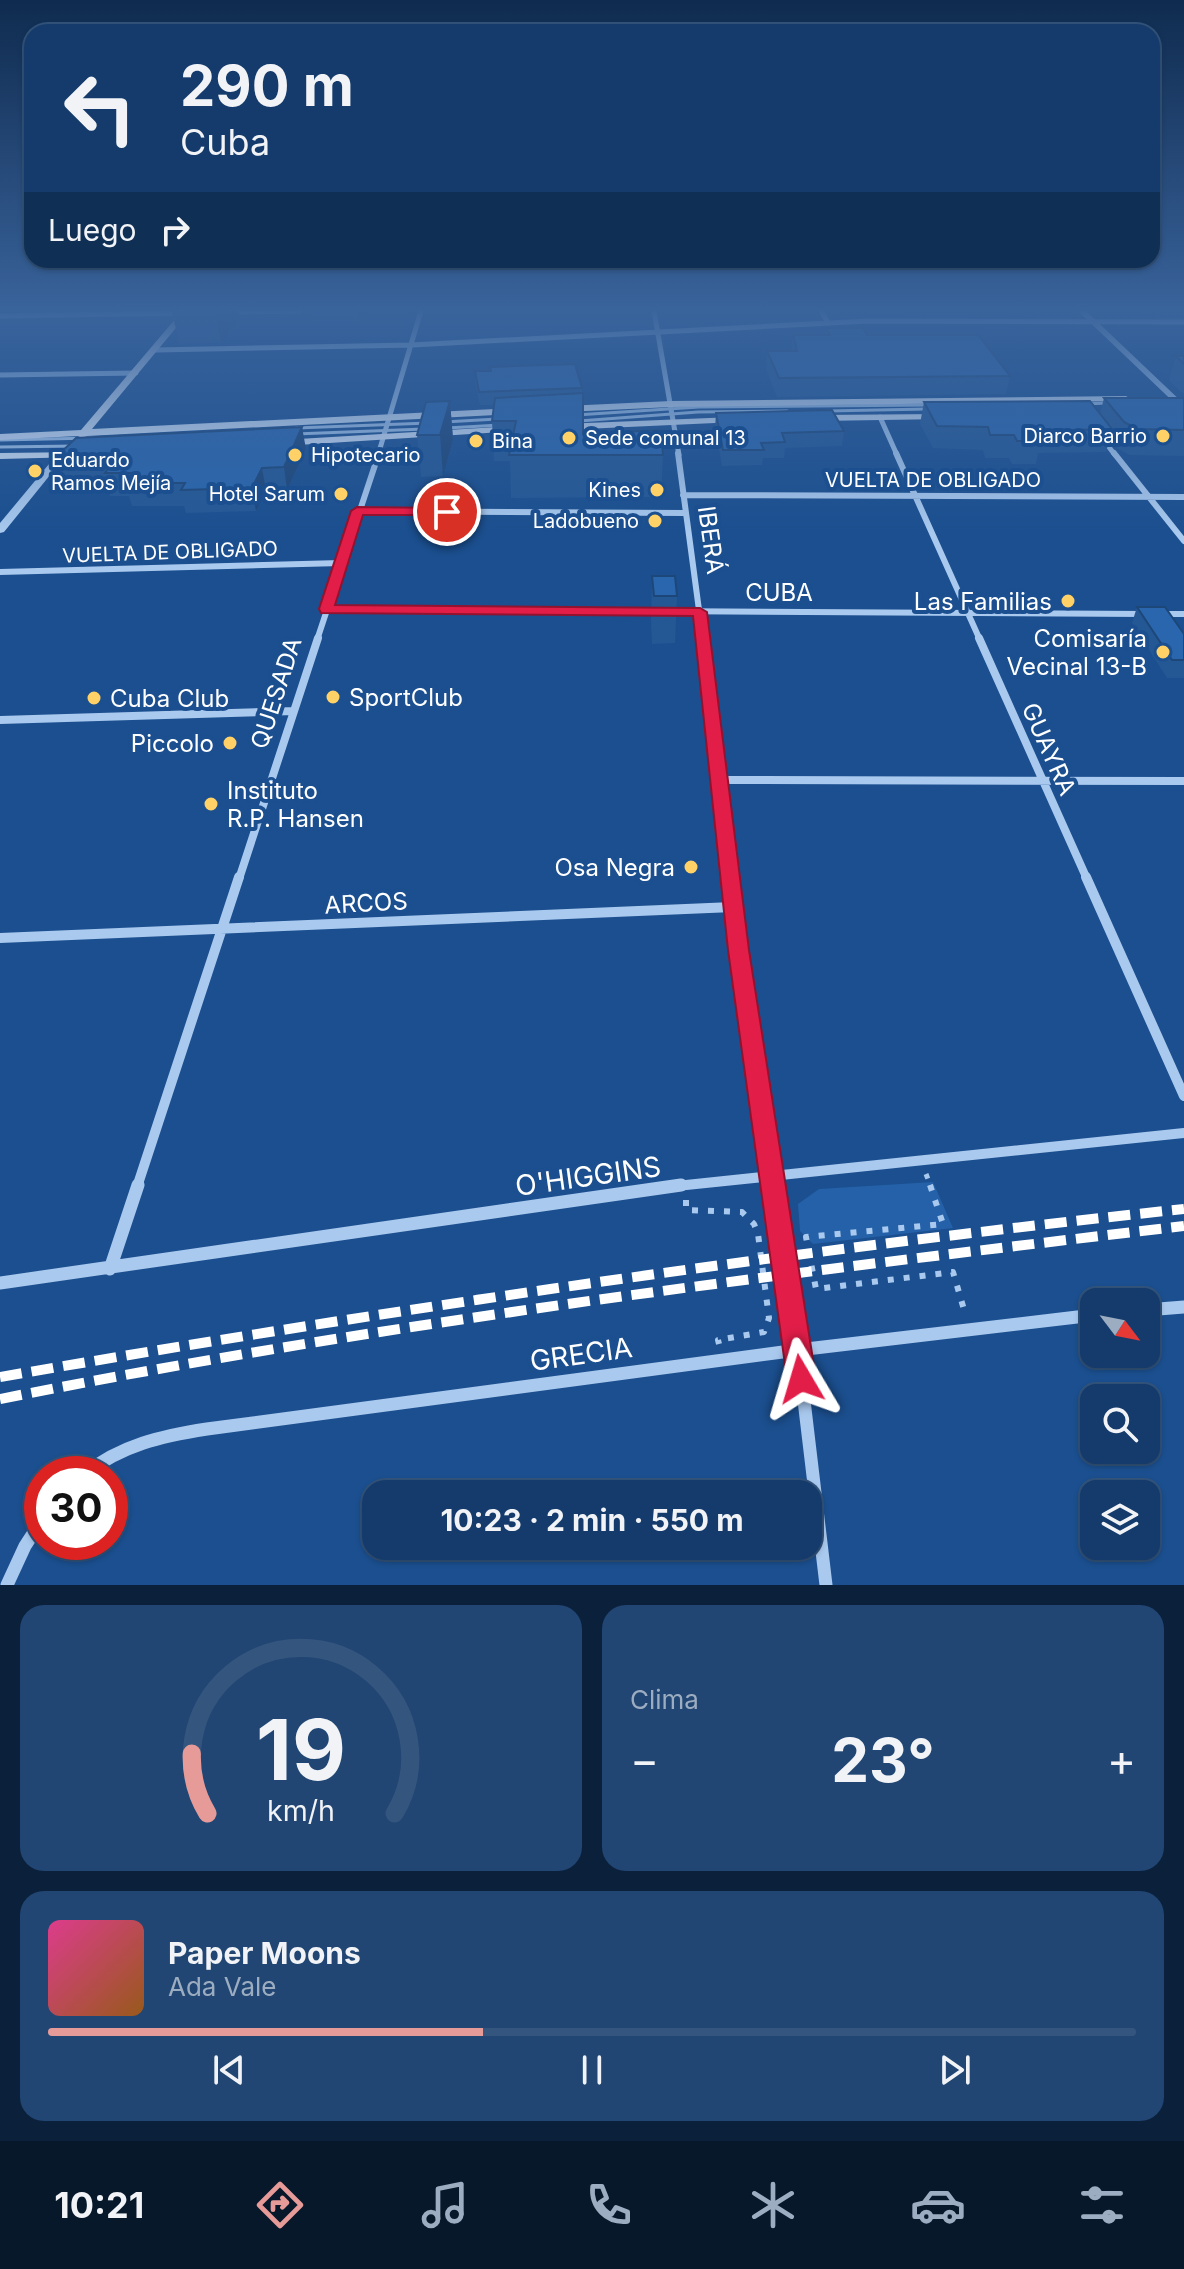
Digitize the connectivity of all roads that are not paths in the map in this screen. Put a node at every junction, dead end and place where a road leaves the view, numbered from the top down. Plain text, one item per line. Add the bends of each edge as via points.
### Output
1 (127, 385) edge
2 (399, 385) edge
3 (668, 385) edge
4 (1155, 385) edge
5 (1134, 401) edge
6 (1176, 406) edge
7 (1073, 408) edge
8 (940, 409) edge
9 (524, 410) edge
10 (559, 412) edge
11 (672, 412) junction
12 (1114, 412) joint
13 (1085, 415) edge
14 (880, 417) junction
15 (957, 417) edge
16 (505, 419) edge
17 (519, 424) edge
18 (548, 425) edge
19 (386, 427) junction
20 (1094, 427) edge
21 (531, 428) edge
22 (283, 435) edge
23 (0, 438) edge
24 (266, 444) edge
25 (80, 445) junction
26 (0, 447) edge
27 (0, 456) edge
28 (683, 495) junction
29 (915, 496) junction
30 (1149, 497) junction
31 (1184, 497) edge
32 (357, 511) junction
33 (685, 513) junction
34 (0, 530) edge
35 (1184, 541) edge
36 (341, 563) junction
37 (0, 572) edge
38 (326, 609) junction
39 (700, 612) junction
40 (966, 613) junction
41 (1184, 614) edge
42 (294, 711) junction
43 (0, 720) edge
44 (1041, 779) junction
45 (721, 780) junction
46 (1184, 781) edge
47 (733, 907) junction
48 (224, 929) junction
49 (0, 938) edge
50 (1184, 1096) edge
51 (1184, 1133) edge
52 (770, 1174) junction
53 (110, 1269) junction
54 (0, 1283) edge
55 (1184, 1307) edge
56 (1160, 1309) edge
57 (1080, 1316) edge
58 (798, 1350) junction
59 (111, 1456) edge
60 (24, 1548) edge
61 (7, 1585) edge
62 (826, 1585) edge

1 - 25 main road
2 - 19 street, QUESADA
3 - 11 street, IBERÁ
4 - 6 street
5 - 11 main road
7 - 12 lane
8 - 11 lane
9 - 19 main road
10 - 11 main road
11 - 14 main road
11 - 18 main road
11 - 28 street, IBERÁ
12 - 13 main road
14 - 15 main road
14 - 29 street, GUAYRA
16 - 19 lane
17 - 19 lane
19 - 21 main road
19 - 22 lane
19 - 24 main road
19 - 25 main road
19 - 32 street, QUESADA
20 - 30 street
23 - 25 main road
25 - 26 lane
25 - 27 main road
25 - 34 street
28 - 29 street, VUELTA DE OBLIGADO
28 - 33 street, IBERÁ
29 - 30 street, VUELTA DE OBLIGADO
29 - 40 street, GUAYRA
30 - 31 street, VUELTA DE OBLIGADO
30 - 35 street
32 - 33 street
32 - 36 street, QUESADA
33 - 39 street, IBERÁ
36 - 37 street, VUELTA DE OBLIGADO
36 - 38 street, QUESADA
38 - 39 street, CUBA
38 - 42 street, QUESADA
39 - 40 street, CUBA
39 - 45 street, IBERÁ
40 - 41 street, CUBA
40 - 44 street, GUAYRA
42 - 43 street
42 - 48 street, QUESADA
44 - 45 street
44 - 46 street
44 - 50 street, GUAYRA
45 - 47 street, IBERÁ
47 - 48 street, ARCOS
47 - 52 street, IBERÁ
48 - 49 street, ARCOS
48 - 53 street, QUESADA
51 - 52 street, O'HIGGINS
52 - 53 street, O'HIGGINS
52 - 58 street, IBERÁ
53 - 54 street, O'HIGGINS
55 - 56 street
57 - 58 street, GRECIA
58 - 59 street, GRECIA via 148,1438
58 - 62 street, IBERÁ
60 - 61 street

